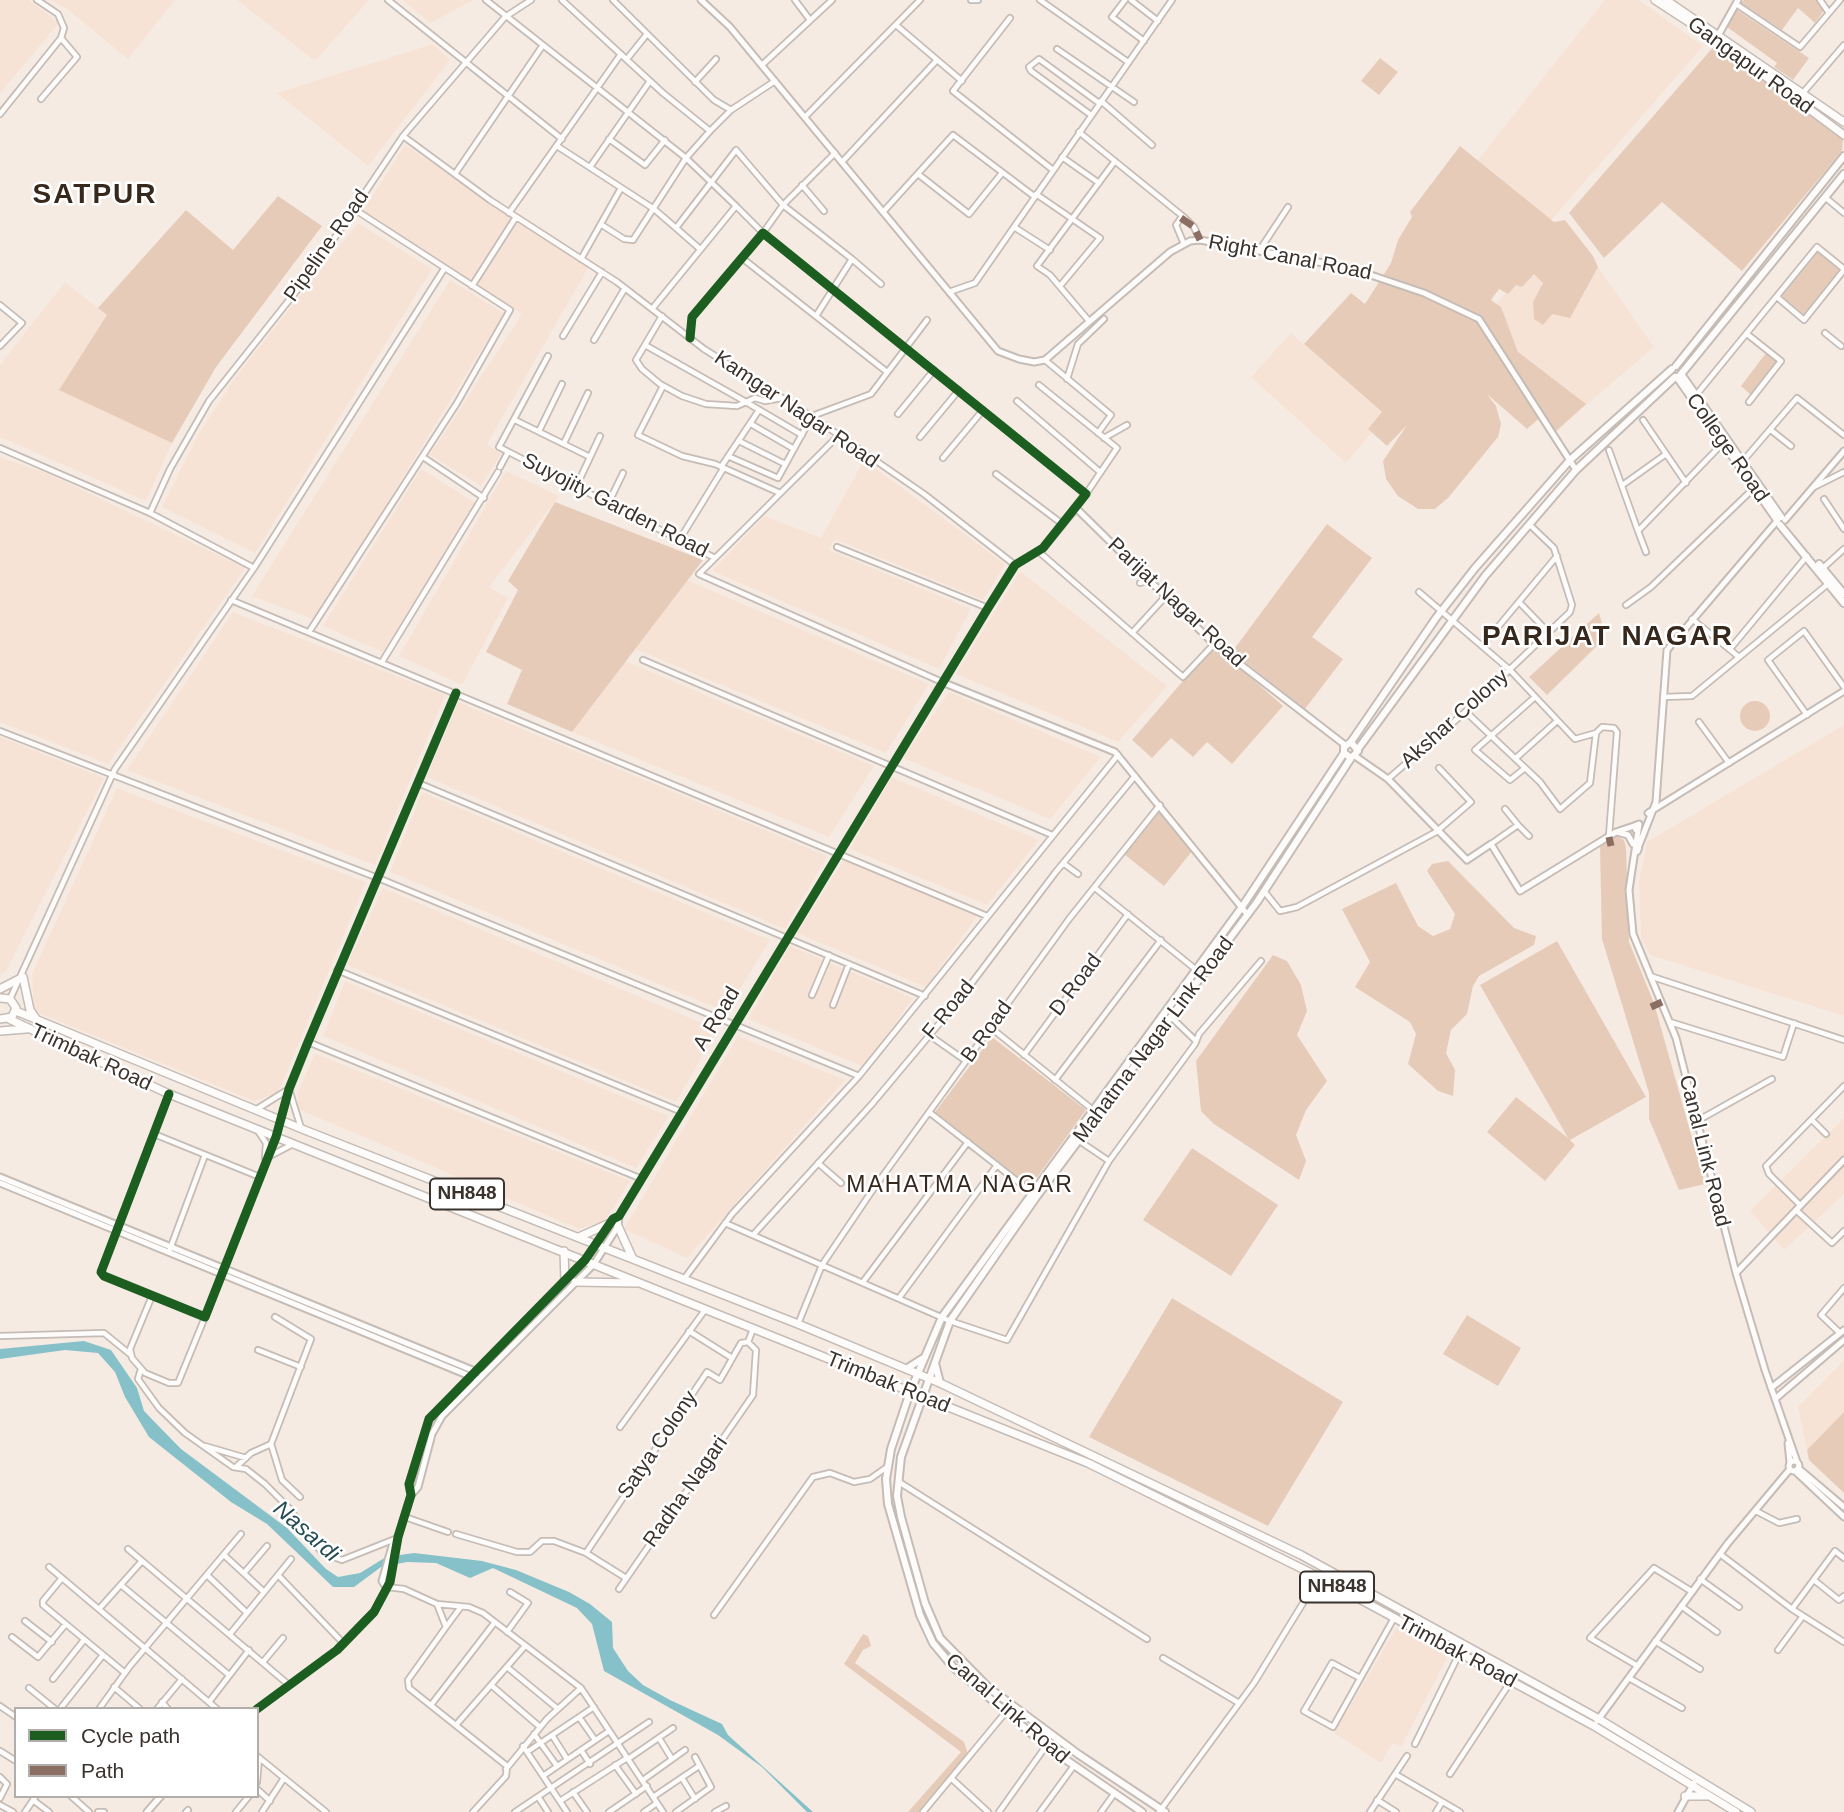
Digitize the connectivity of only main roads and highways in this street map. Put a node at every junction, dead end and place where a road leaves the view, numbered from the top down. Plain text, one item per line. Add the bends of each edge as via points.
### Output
1 (1655, 0) edge
2 (1666, 0) edge
3 (1844, 122) edge
4 (1844, 135) edge
5 (1844, 156) edge
6 (1843, 179) edge
7 (1677, 373) junction
8 (1781, 521) junction
9 (1844, 594) edge
10 (1844, 603) edge
11 (1348, 744) junction
12 (1352, 754) junction
13 (0, 989) edge
14 (0, 998) edge
15 (16, 1011) junction
16 (0, 1019) edge
17 (9, 1019) junction
18 (38, 1020) junction
19 (30, 1029) junction
20 (0, 1031) edge
21 (1095, 1112) junction
22 (579, 1237) junction
23 (564, 1251) junction
24 (632, 1258) junction
25 (565, 1281) road end
26 (575, 1282) road end
27 (647, 1284) junction
28 (927, 1355) junction
29 (934, 1361) junction
30 (906, 1369) junction
31 (919, 1374) junction
32 (928, 1378) junction
33 (940, 1383) junction
34 (898, 1387) junction
35 (910, 1392) junction
36 (921, 1396) junction
37 (933, 1400) junction
38 (906, 1404) junction
39 (917, 1408) junction
40 (1596, 1722) junction
41 (1696, 1782) junction
42 (1685, 1796) road end
43 (1710, 1796) junction
44 (1724, 1808) edge
45 (1161, 1811) edge
46 (1142, 1812) edge
47 (1736, 1812) edge
48 (1751, 1812) edge

1 - 4 main road, Gangapur Road
2 - 3 main road, Gangapur Road
5 - 7 main road
6 - 7 main road
7 - 8 main road, College Road
7 - 8 main road, College Road via 1698,394
7 - 11 main road via 1570,460 1442,610
7 - 12 main road, Mahatma Nagar Link Road via 1576,470 1452,618
8 - 9 main road, College Road
8 - 10 main road, College Road
11 - 12 main road
11 - 12 main road
12 - 21 main road, Mahatma Nagar Link Road via 1194,968
12 - 21 main road, Mahatma Nagar Link Road via 1264,891
13 - 18 main road via 23,976 30,1010
14 - 15 main road via 10,999
15 - 17 main road
15 - 18 main road, Trimbak Road
16 - 17 main road
17 - 19 main road, Trimbak Road / NH848
18 - 22 main road, Trimbak Road / NH848
19 - 20 main road
19 - 23 main road, Trimbak Road / NH848 via 169,1094
21 - 28 main road, Mahatma Nagar Link Road via 942,1317
21 - 29 main road, Mahatma Nagar Link Road via 950,1321
22 - 24 main road, NH848
22 - 24 main road via 614,1225
23 - 25 main road
23 - 27 main road, Trimbak Road / NH848
24 - 30 main road, Trimbak Road
26 - 27 main road
27 - 34 main road, Trimbak Road / NH848
28 - 30 main road
28 - 31 main road, Mahatma Nagar Link Road
29 - 32 main road, Mahatma Nagar Link Road
29 - 33 main road
30 - 31 main road, Trimbak Road
31 - 32 main road, Trimbak Road
31 - 35 main road, Canal Link Road
32 - 33 main road, Trimbak Road
32 - 36 main road, Mahatma Nagar Link Road
33 - 40 main road, Trimbak Road via 1273,1537 1494,1659
34 - 35 main road, Trimbak Road / NH848
34 - 38 main road
35 - 36 main road, Trimbak Road
35 - 38 main road, Canal Link Road
36 - 37 main road, Trimbak Road / NH848
36 - 39 main road, Canal Link Road
37 - 39 main road
37 - 40 main road, Trimbak Road / NH848 via 1088,1463
38 - 46 main road, Canal Link Road via 888,1467 888,1504 920,1615 933,1643 1005,1713 1073,1767
39 - 45 main road, Canal Link Road via 897,1482 901,1517 940,1638 997,1694
40 - 41 main road, Trimbak Road / NH848
41 - 43 main road, Trimbak Road / NH848
41 - 48 main road, Trimbak Road / NH848
42 - 43 main road
43 - 44 main road, Trimbak Road / NH848
44 - 47 main road, Trimbak Road / NH848

